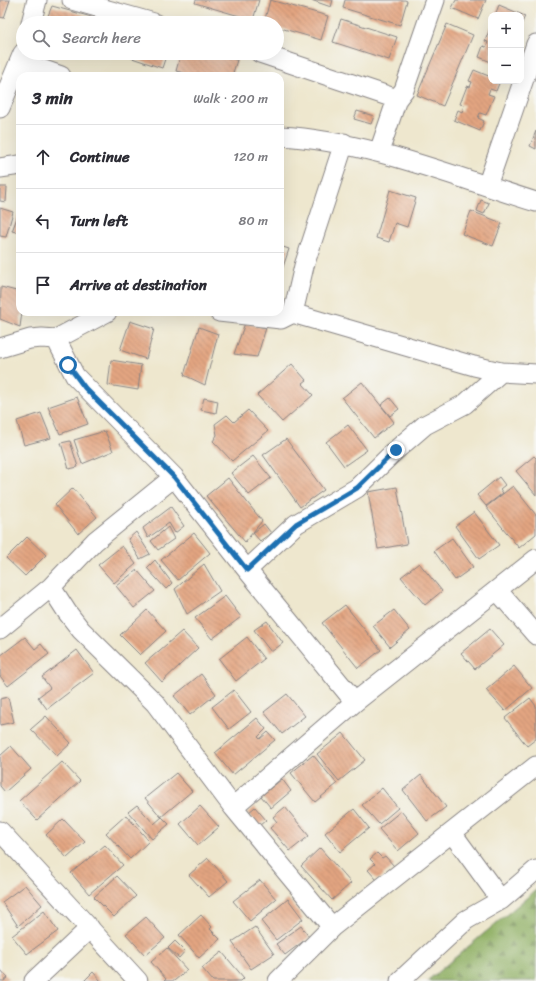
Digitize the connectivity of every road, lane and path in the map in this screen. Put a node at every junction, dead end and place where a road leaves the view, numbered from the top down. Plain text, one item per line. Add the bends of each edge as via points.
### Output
1 (37, 0) edge
2 (72, 0) edge
3 (435, 0) edge
4 (33, 16) edge
5 (129, 16) edge
6 (536, 44) edge
7 (21, 60) edge
8 (28, 60) edge
9 (281, 60) edge
10 (53, 72) edge
11 (397, 99) junction
12 (0, 108) edge
13 (284, 136) edge
14 (344, 143) junction
15 (378, 152) junction
16 (16, 166) edge
17 (0, 168) edge
18 (486, 186) junction
19 (536, 202) edge
20 (292, 313) junction
21 (99, 316) edge
22 (250, 316) edge
23 (56, 339) junction
24 (0, 348) edge
25 (501, 372) junction
26 (536, 374) edge
27 (174, 477) junction
28 (536, 559) edge
29 (247, 570) junction
30 (51, 587) junction
31 (497, 590) junction
32 (0, 629) edge
33 (536, 635) edge
34 (355, 702) junction
35 (536, 766) edge
36 (233, 807) junction
37 (0, 831) edge
38 (452, 833) junction
39 (536, 870) edge
40 (501, 900) junction
41 (332, 927) junction
42 (90, 928) junction
43 (34, 981) edge
44 (138, 981) edge
45 (278, 981) edge
46 (400, 981) edge

1 - 4 street
2 - 5 street
3 - 11 street via 404,90
6 - 18 street
7 - 12 street
8 - 10 street
9 - 11 street
11 - 15 street
13 - 14 street
14 - 15 street
14 - 20 street via 304,266
15 - 18 street
16 - 17 street
18 - 19 street
20 - 22 street via 281,320
20 - 25 street
21 - 23 street
23 - 24 street via 30,339
23 - 27 street via 75,376
25 - 26 street
25 - 29 street via 465,404 425,425 357,488 296,524
27 - 29 street
27 - 30 street via 95,541
28 - 31 street
29 - 34 street
30 - 32 street
30 - 36 street via 81,630 155,703
31 - 33 street
31 - 34 street
34 - 36 street
35 - 38 street
36 - 41 street
37 - 42 street
38 - 40 street
38 - 41 street
39 - 40 street
40 - 46 street via 466,920
41 - 45 street
42 - 43 street
42 - 44 street

